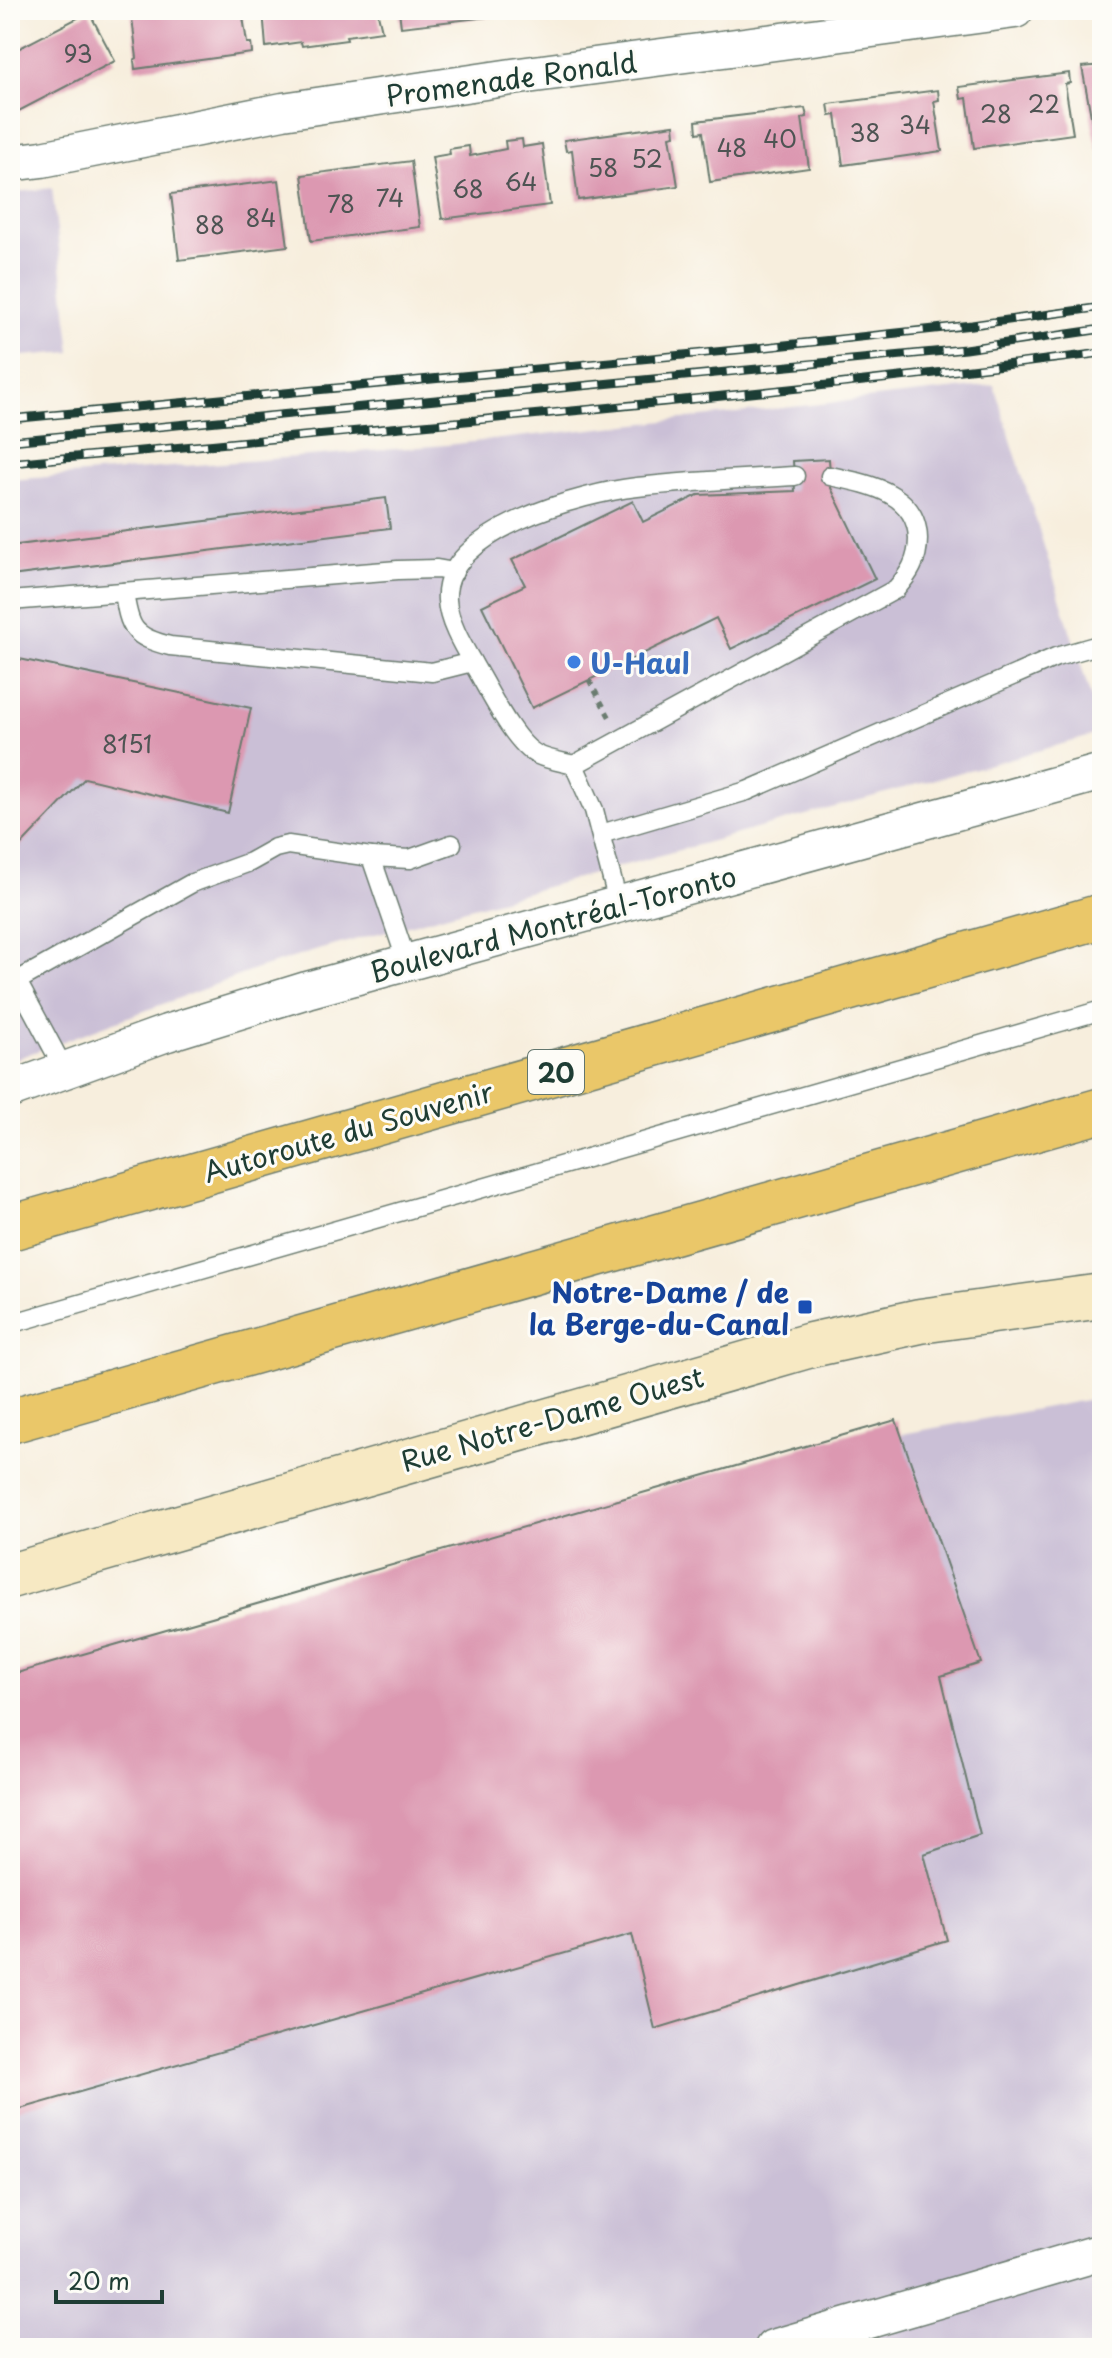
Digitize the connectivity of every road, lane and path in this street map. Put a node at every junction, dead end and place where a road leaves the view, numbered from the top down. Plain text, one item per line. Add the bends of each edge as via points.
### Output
1 (1015, 10) edge
2 (10, 163) edge
3 (795, 476) dead end
4 (830, 476) dead end
5 (454, 572) junction
6 (124, 592) junction
7 (10, 601) edge
8 (1102, 644) edge
9 (472, 662) junction
10 (589, 680) dead end
11 (621, 739) junction
12 (574, 765) junction
13 (1102, 772) edge
14 (601, 834) junction
15 (452, 844) dead end
16 (371, 857) junction
17 (619, 906) junction
18 (1102, 916) edge
19 (407, 962) junction
20 (1102, 1010) edge
21 (64, 1069) junction
22 (10, 1090) edge
23 (1102, 1110) edge
24 (10, 1228) edge
25 (1102, 1296) edge
26 (10, 1324) edge
27 (10, 1421) edge
28 (10, 1576) edge
29 (1102, 2252) edge
30 (773, 2348) edge

1 - 2 street, Promenade Ronald via 353,100
3 - 5 lane via 635,487 549,508 493,532 465,554
4 - 11 lane via 878,489 913,513 918,551 911,572 896,589
5 - 6 lane via 398,570
5 - 9 lane via 447,600
6 - 7 lane
6 - 9 lane via 128,622 137,633 170,646 432,672
8 - 14 lane via 1056,657 747,791
9 - 12 lane via 520,739 535,754
10 - 11 path
11 - 12 lane
12 - 14 lane
13 - 17 street, Boulevard Montréal-Toronto
14 - 17 lane
15 - 16 lane via 410,859
16 - 19 lane
16 - 21 lane via 288,845 275,848 192,883 17,981
17 - 19 street, Boulevard Montréal-Toronto
18 - 24 highway, Autoroute du Souvenir / 20
19 - 21 street, Boulevard Montréal-Toronto via 219,1016
20 - 26 lane
21 - 22 street, Boulevard Montréal-Toronto
23 - 27 highway
25 - 28 main road, Rue Notre-Dame Ouest via 920,1321 785,1352
29 - 30 street

